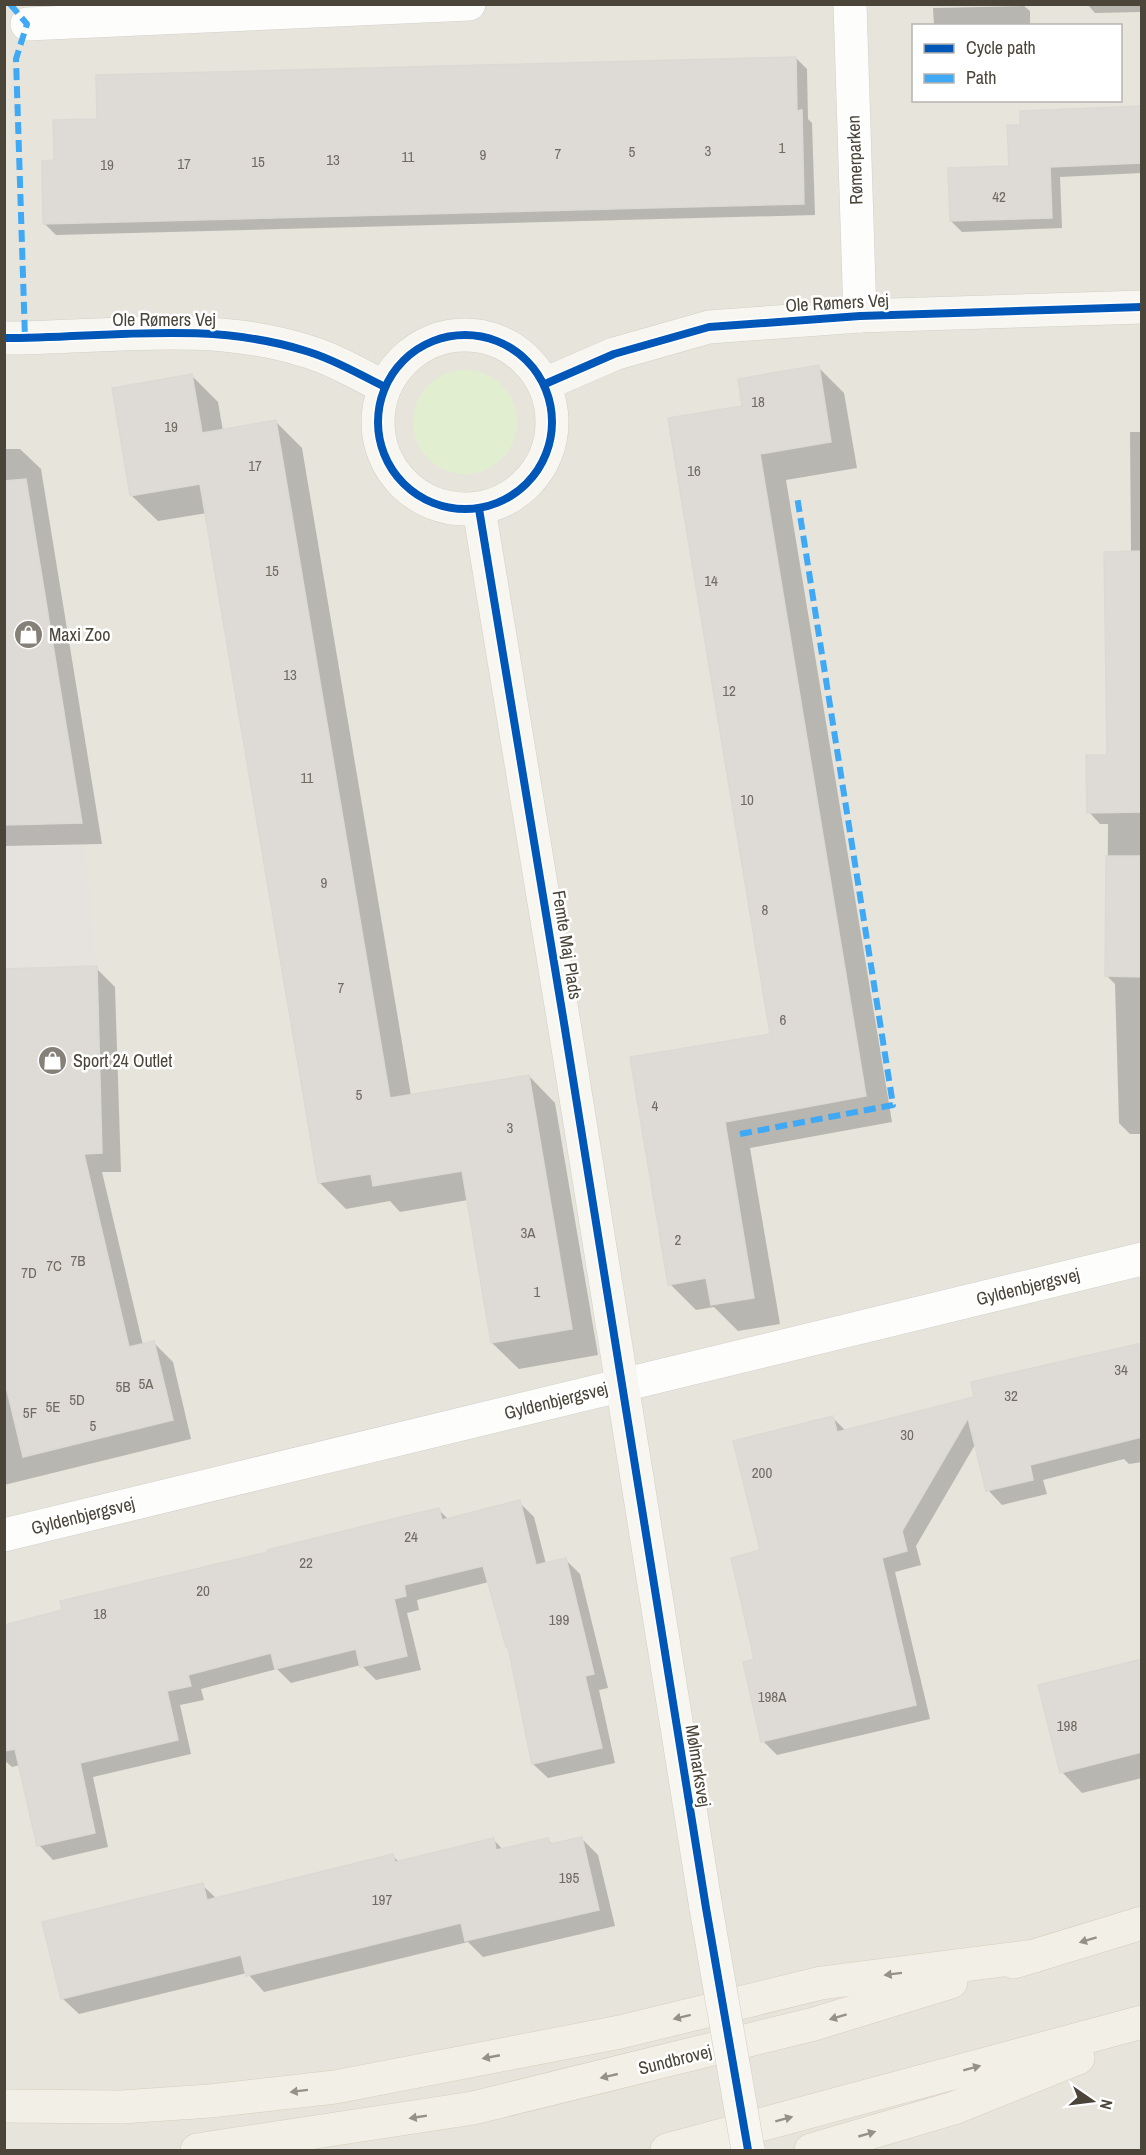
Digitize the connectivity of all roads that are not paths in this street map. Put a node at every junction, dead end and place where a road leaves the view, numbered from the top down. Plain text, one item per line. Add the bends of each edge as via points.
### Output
1 (469, 4) edge
2 (850, 4) edge
3 (27, 24) dead end
4 (1142, 308) edge
5 (860, 316) junction
6 (4, 338) edge
7 (545, 384) junction
8 (385, 387) junction
9 (479, 509) junction
10 (1142, 1259) edge
11 (622, 1385) junction
12 (4, 1534) edge
13 (1142, 1923) edge
14 (1034, 1956) junction
15 (1142, 2022) edge
16 (1142, 2032) edge
17 (4, 2106) edge
18 (197, 2151) edge
19 (667, 2151) edge
20 (748, 2151) edge
21 (811, 2151) edge

1 - 3 street
2 - 5 street, Rømerparken
4 - 5 street, Ole Rømers Vej
5 - 7 street, Ole Rømers Vej via 709,327 614,354
6 - 8 street, Ole Rømers Vej via 188,333 239,336 307,351
7 - 8 street via 531,364 512,348 489,338 464,334 439,339 417,350 398,366
7 - 9 street via 552,411 552,438 543,463 527,485 505,501
8 - 9 street via 378,413 380,440 389,465 405,486 427,501 453,510
9 - 11 street, Femte Maj Plads
10 - 11 street, Gyldenbjergsvej
11 - 12 street, Gyldenbjergsvej
11 - 20 street, Mølmarksvej, bridge
13 -> 14 main road, Sundbrovej
14 -> 17 main road via 821,1983 620,2032 335,2087 122,2108
14 -> 18 main road, Sundbrovej via 814,2024 473,2108
19 -> 15 main road
21 -> 16 main road via 954,2108

